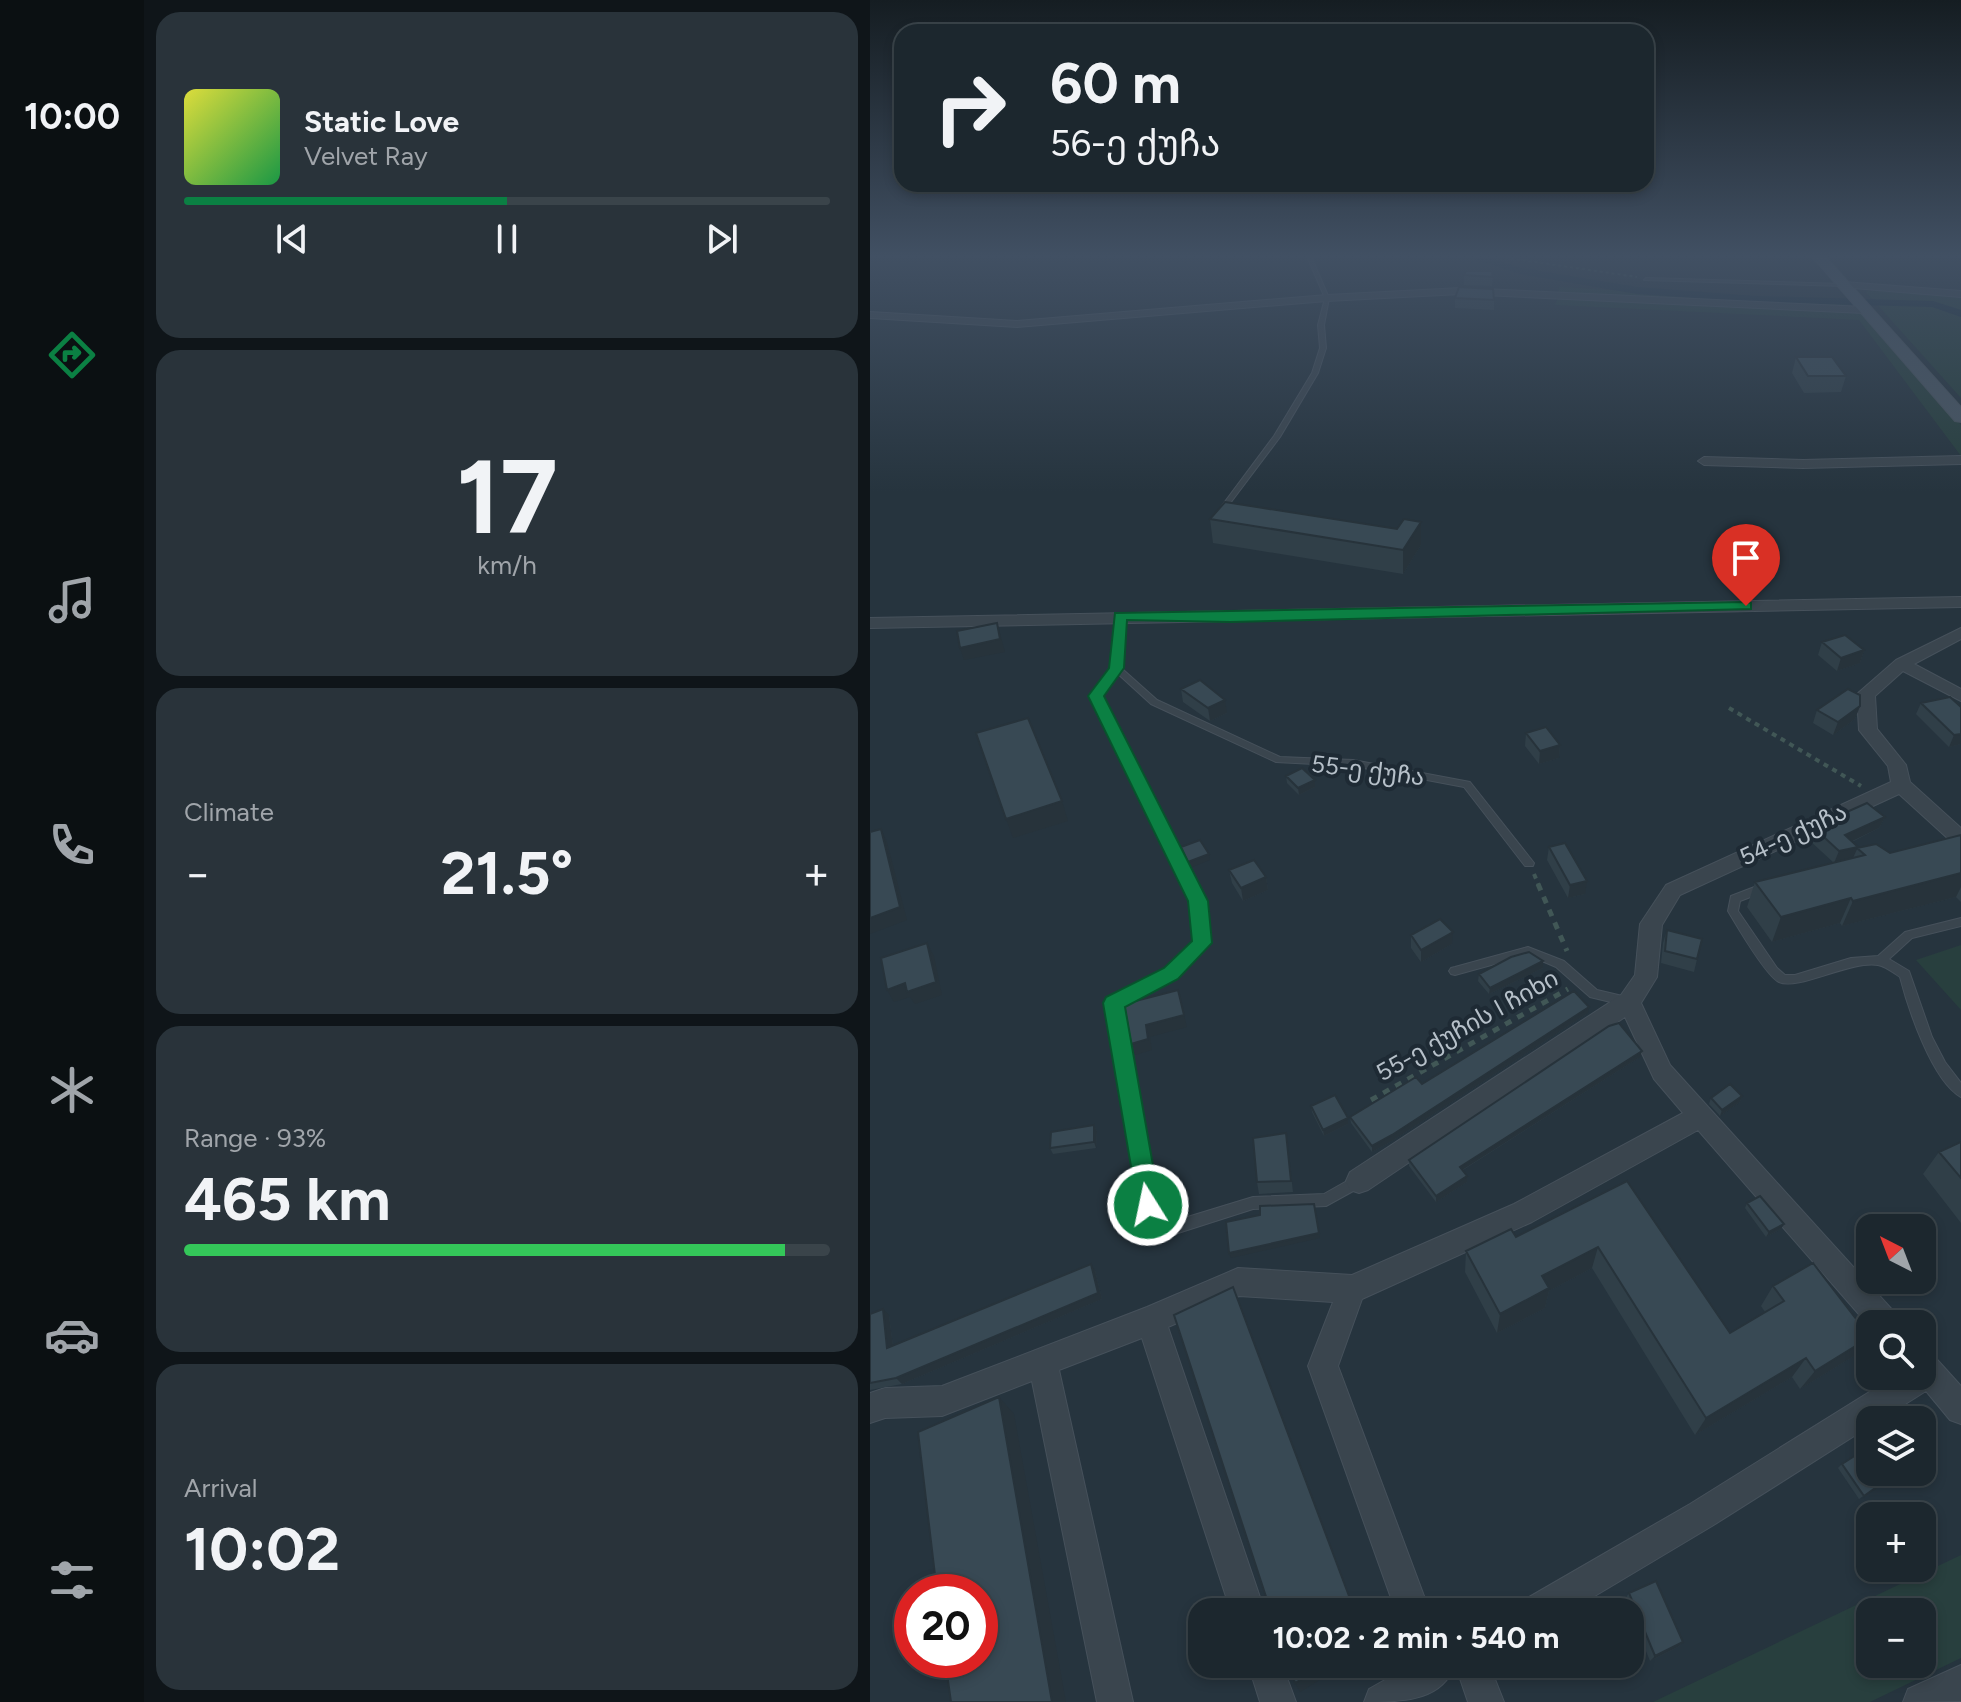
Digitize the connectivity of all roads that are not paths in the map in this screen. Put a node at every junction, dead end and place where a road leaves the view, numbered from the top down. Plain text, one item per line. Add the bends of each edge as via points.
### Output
1 (1322, 333) edge
2 (1885, 333) edge
3 (1961, 417) edge
4 (1961, 460) edge
5 (1704, 461) dead end
6 (1235, 512) edge
7 (1961, 602) edge
8 (1120, 616) junction
9 (870, 623) edge
10 (1961, 633) edge
11 (1902, 664) junction
12 (1116, 668) junction
13 (1961, 696) edge
14 (1901, 785) junction
15 (1953, 841) edge
16 (1529, 863) road end
17 (1778, 884) edge
18 (1961, 922) edge
19 (1881, 960) junction
20 (1455, 971) dead end
21 (1629, 1002) junction
22 (1961, 1092) edge
23 (1703, 1115) junction
24 (1359, 1181) joint
25 (1352, 1289) junction
26 (1874, 1310) edge
27 (1151, 1320) junction
28 (1043, 1362) junction
29 (1936, 1380) edge
30 (1892, 1390) edge
31 (870, 1408) edge
32 (1961, 1409) edge
33 (1243, 1598) edge
34 (1408, 1598) edge
35 (1560, 1598) edge
36 (1270, 1678) edge
37 (1419, 1678) edge
38 (1477, 1678) edge
39 (1961, 1683) edge
40 (1115, 1702) edge
41 (1278, 1702) edge
42 (1382, 1702) edge
43 (1486, 1702) edge
44 (1921, 1702) edge

1 - 6 lane via 1315,373 1277,437 1224,507
2 - 3 street
4 - 5 street
7 - 8 street
8 - 9 street
8 - 12 lane
10 - 11 street
11 - 13 street
11 - 14 street via 1866,694 1868,730 1897,765
12 - 16 lane, 55-ე ქუჩა via 1154,702 1279,760 1353,763 1467,784
12 - 24 lane via 1096,696 1198,901 1203,943 1171,973 1114,1003 1153,1234 1253,1203 1326,1200
14 - 15 street
14 - 21 street, 54-ე ქუჩა via 1673,890 1651,924 1646,977
17 - 19 lane via 1747,891 1735,899 1733,911 1783,979
18 - 19 lane via 1909,935
19 - 22 lane via 1905,974 1939,1067
20 - 21 lane via 1528,951 1560,964 1594,994
21 - 23 street via 1662,1072
21 - 24 street
23 - 25 street via 1523,1213
23 - 26 street
25 - 27 street via 1238,1282
25 - 34 street via 1323,1366
27 - 28 street
27 - 33 street
28 - 31 street via 942,1401
28 - 40 street
29 - 32 street
30 - 35 street via 1701,1515
36 - 41 street
37 - 42 street
38 - 43 street
39 - 44 street

